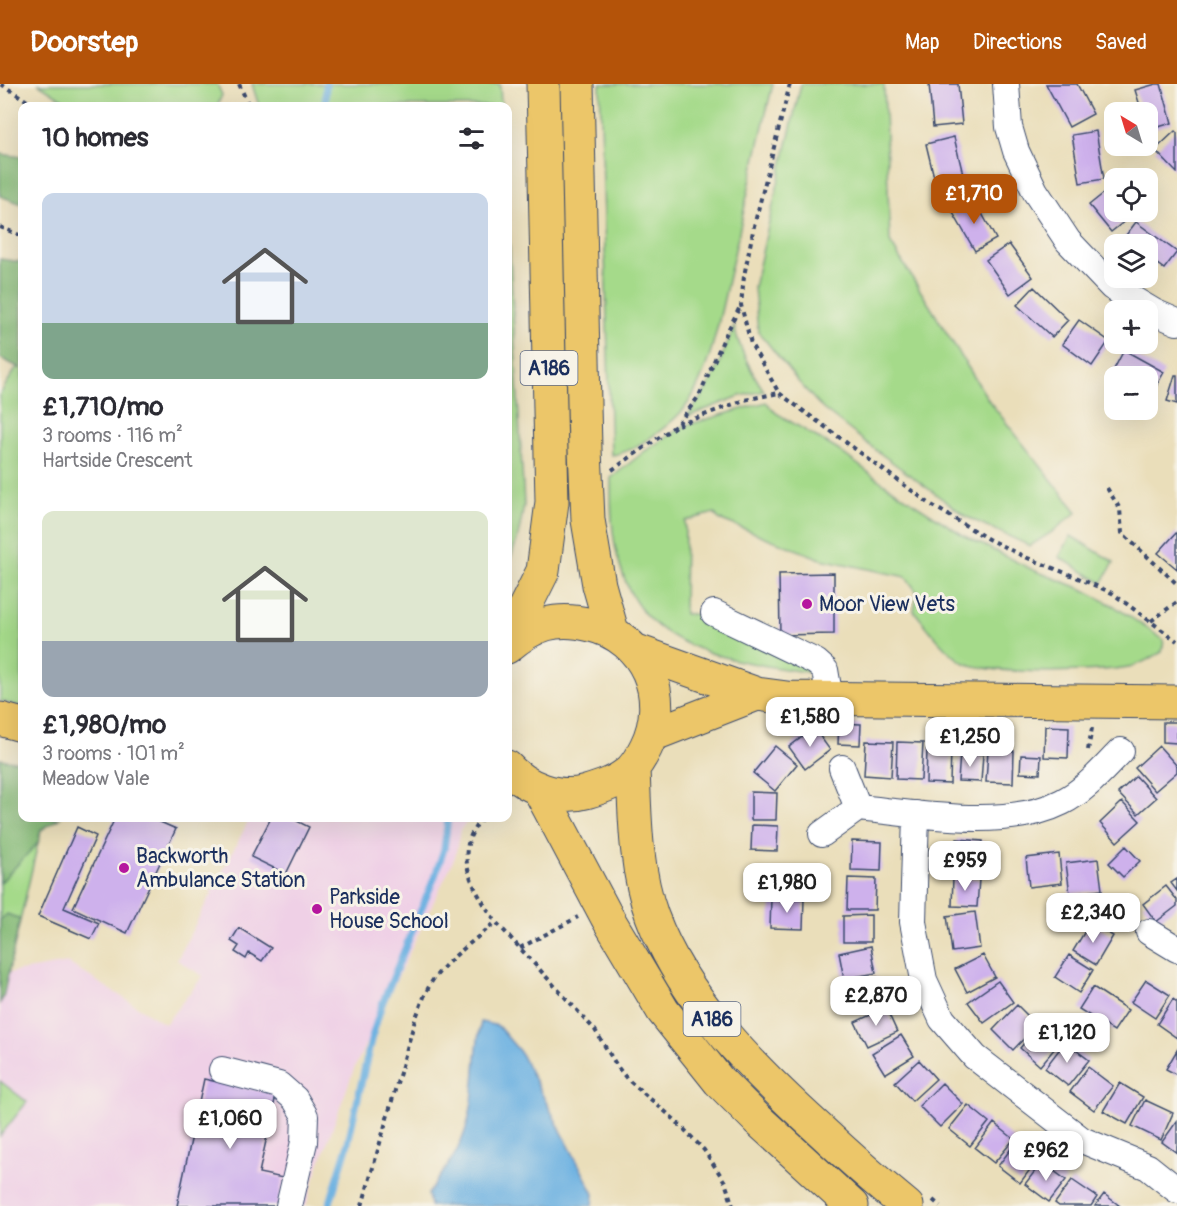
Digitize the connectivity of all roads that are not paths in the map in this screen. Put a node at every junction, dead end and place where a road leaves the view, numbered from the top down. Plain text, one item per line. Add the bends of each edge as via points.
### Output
1 (543, 84) edge
2 (578, 84) edge
3 (1006, 84) edge
4 (1177, 322) edge
5 (714, 613) dead end
6 (512, 635) edge
7 (512, 641) edge
8 (623, 641) junction
9 (757, 694) junction
10 (830, 699) junction
11 (1177, 702) edge
12 (0, 719) edge
13 (18, 724) edge
14 (652, 735) junction
15 (1121, 751) dead end
16 (633, 768) junction
17 (842, 768) dead end
18 (512, 771) edge
19 (539, 789) junction
20 (858, 808) junction
21 (916, 814) junction
22 (822, 834) dead end
23 (1149, 932) dead end
24 (1177, 949) edge
25 (222, 1070) dead end
26 (1177, 1190) edge
27 (919, 1202) edge
28 (289, 1206) edge
29 (852, 1206) edge

1 - 6 main road, A186 via 552,502 543,571
2 - 8 main road, A186 via 588,520 599,585
3 - 4 street via 1009,127 1016,151 1035,191 1068,241 1112,287
5 - 10 street via 816,662 825,670
7 - 8 main road, A186 via 540,625 561,621 580,622
8 - 9 main road
8 - 14 main road, A186 via 646,665 654,683 657,707
9 - 10 main road
9 - 14 main road
10 - 11 main road
12 - 13 main road
14 - 16 main road, A186
15 - 21 street via 1089,784 1063,802 1036,813 991,818
16 - 19 main road, A186 via 605,787 579,794
16 - 27 main road, A186 via 637,852 651,914 668,954 693,994 778,1091 844,1152
17 - 20 street
18 - 19 main road, A186
19 - 29 main road, A186 via 607,917 663,1011 719,1081
20 - 21 street
20 - 22 street
21 - 26 street via 913,922 924,980 942,1019 975,1057 1082,1140 1148,1167
23 - 24 street
25 - 28 street via 279,1085 295,1099 305,1116 304,1142

